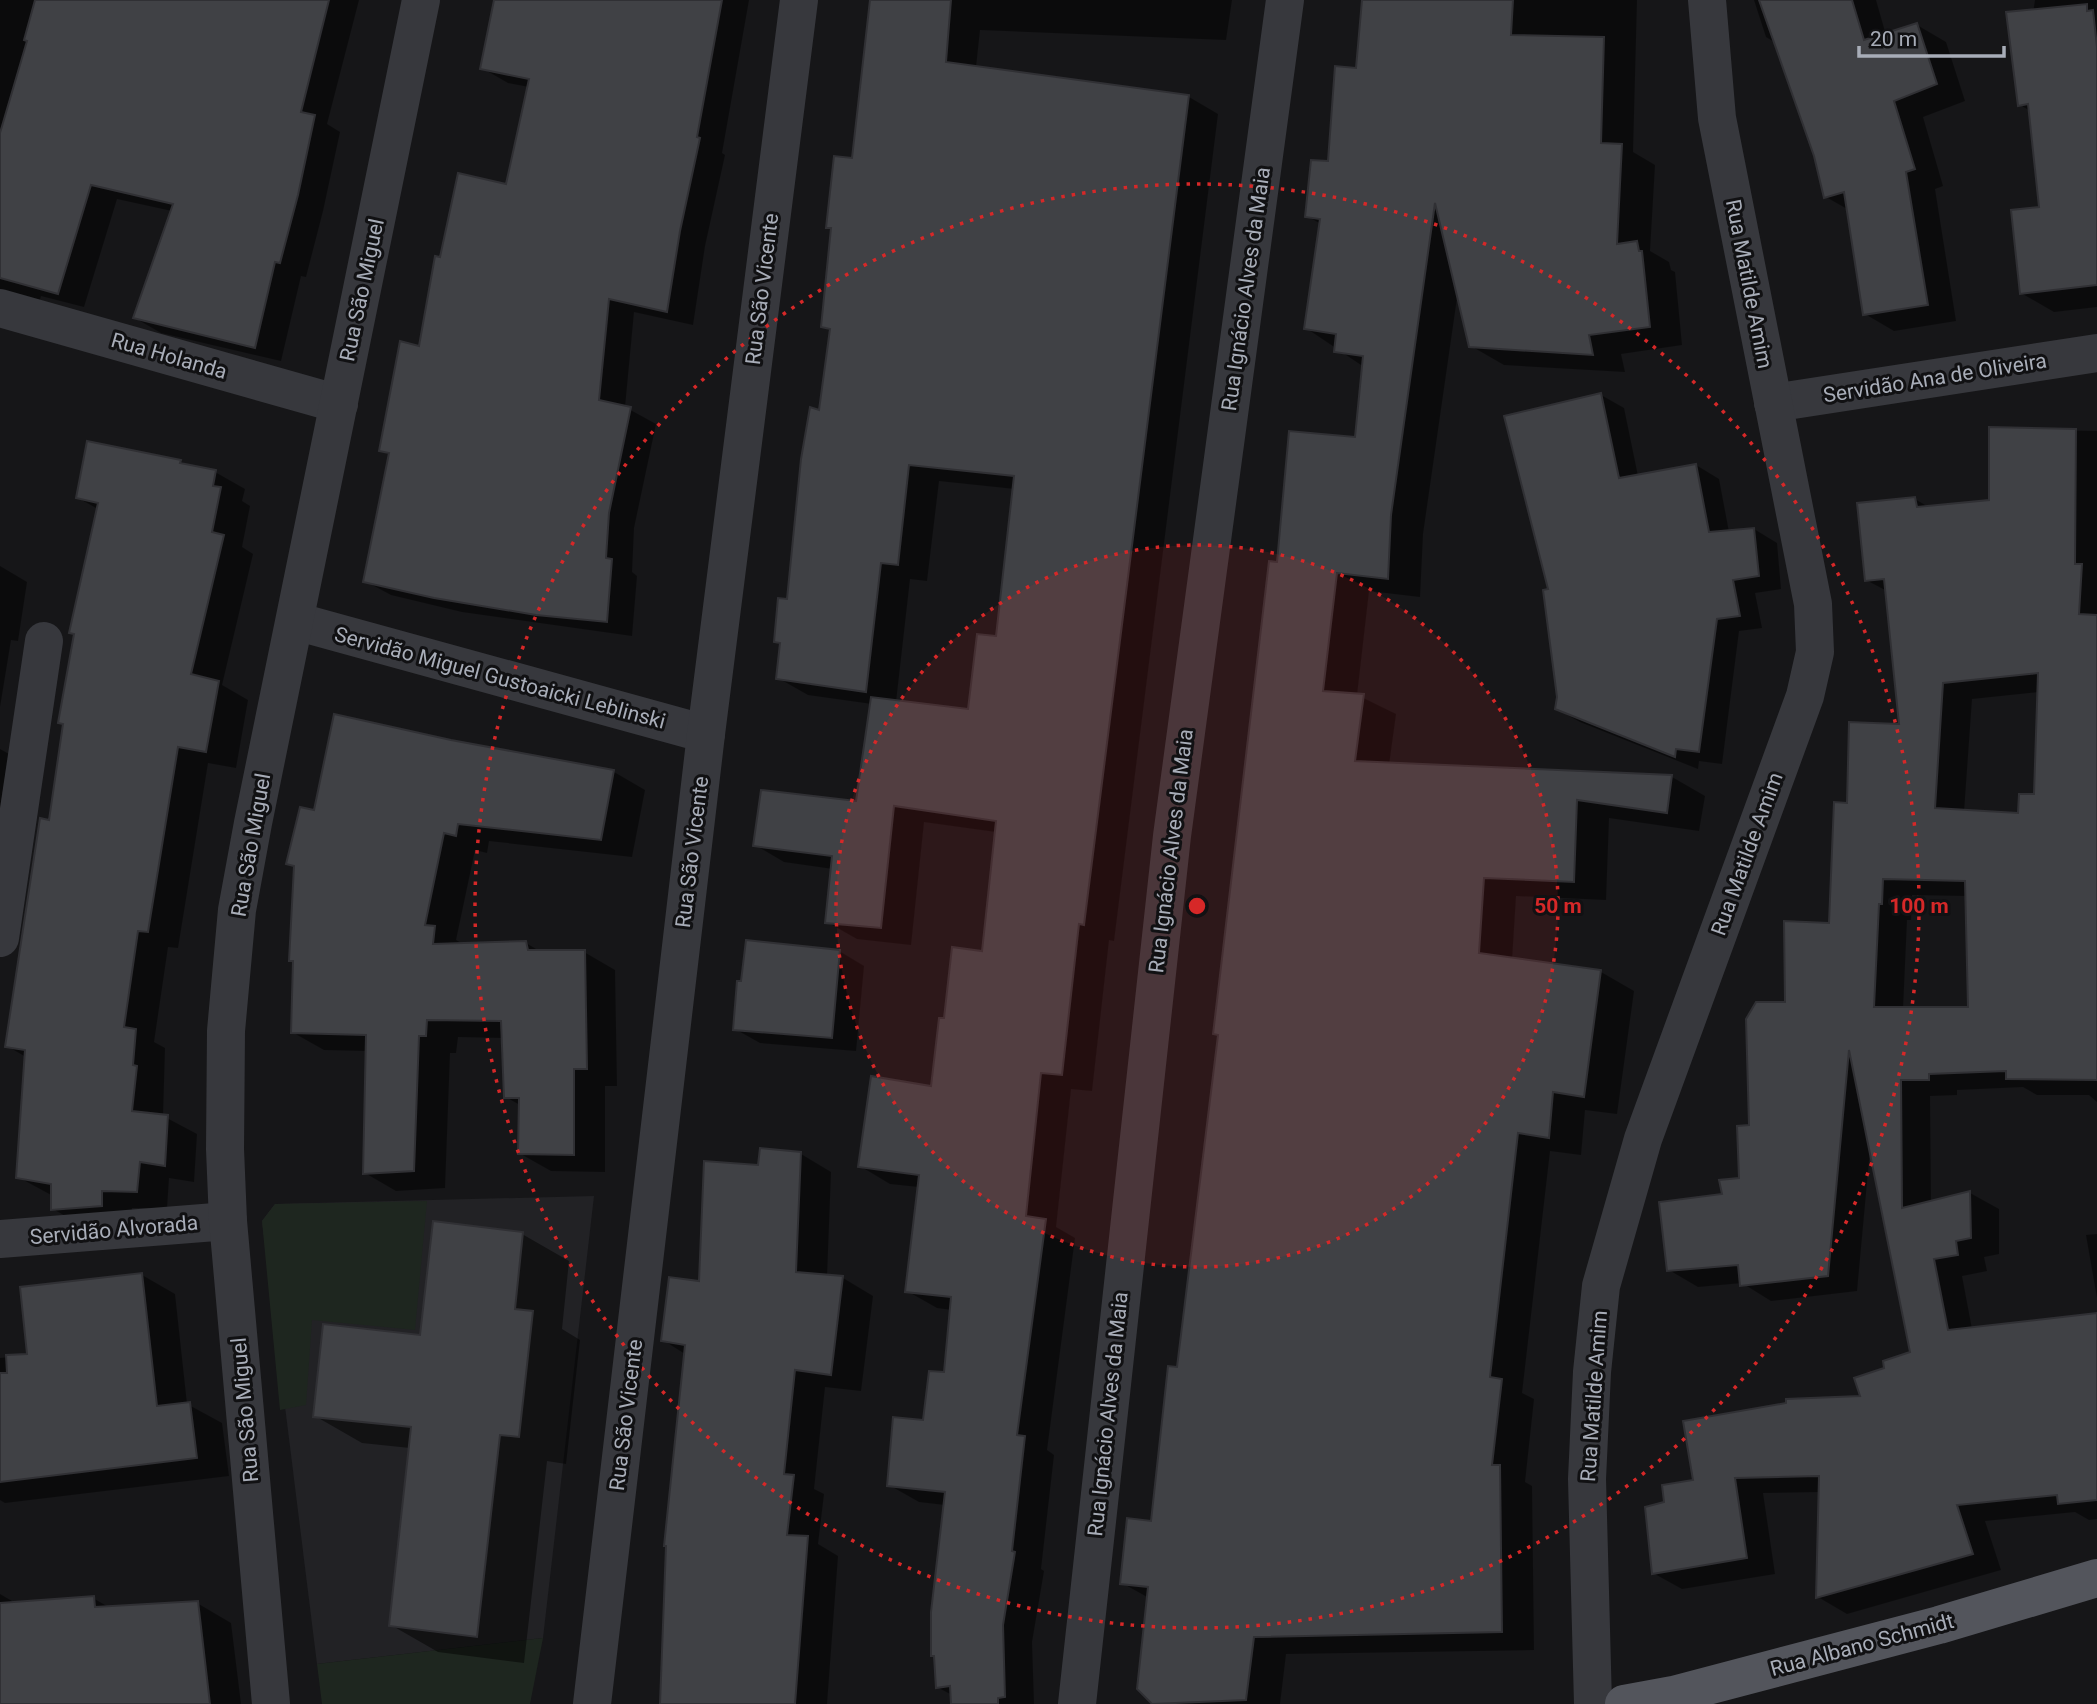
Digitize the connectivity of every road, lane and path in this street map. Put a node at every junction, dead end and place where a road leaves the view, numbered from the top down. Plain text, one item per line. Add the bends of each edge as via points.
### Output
1 (421, 0) edge
2 (799, 0) edge
3 (1285, 0) edge
4 (1707, 0) edge
5 (0, 308) edge
6 (2097, 353) edge
7 (1773, 403) junction
8 (339, 404) junction
9 (295, 621) junction
10 (44, 641) dead end
11 (706, 734) junction
12 (0, 938) edge
13 (228, 1221) junction
14 (0, 1239) edge
15 (2097, 1578) edge
16 (271, 1704) edge
17 (592, 1704) edge
18 (1077, 1704) edge
19 (1593, 1704) edge
20 (1624, 1704) edge

1 - 8 street, Rua São Miguel
2 - 11 street, Rua São Vicente
3 - 18 street, Rua Ignácio Alves da Maia via 1172,836
4 - 7 street, Rua Matilde Amim via 1717,118
5 - 8 street, Rua Holanda
6 - 7 street, Servidão Ana de Oliveira
7 - 19 street, Rua Matilde Amim via 1813,604 1815,652 1805,696 1643,1139 1601,1286 1587,1479
8 - 9 street, Rua São Miguel
9 - 11 street, Servidão Miguel Gustoaicki Leblinski
9 - 13 street, Rua São Miguel via 237,910 226,1031
10 - 12 street
11 - 17 street, Rua São Vicente
13 - 14 street, Servidão Alvorada
13 - 16 street, Rua São Miguel
15 - 20 main road, Rua Albano Schmidt via 1913,1632

